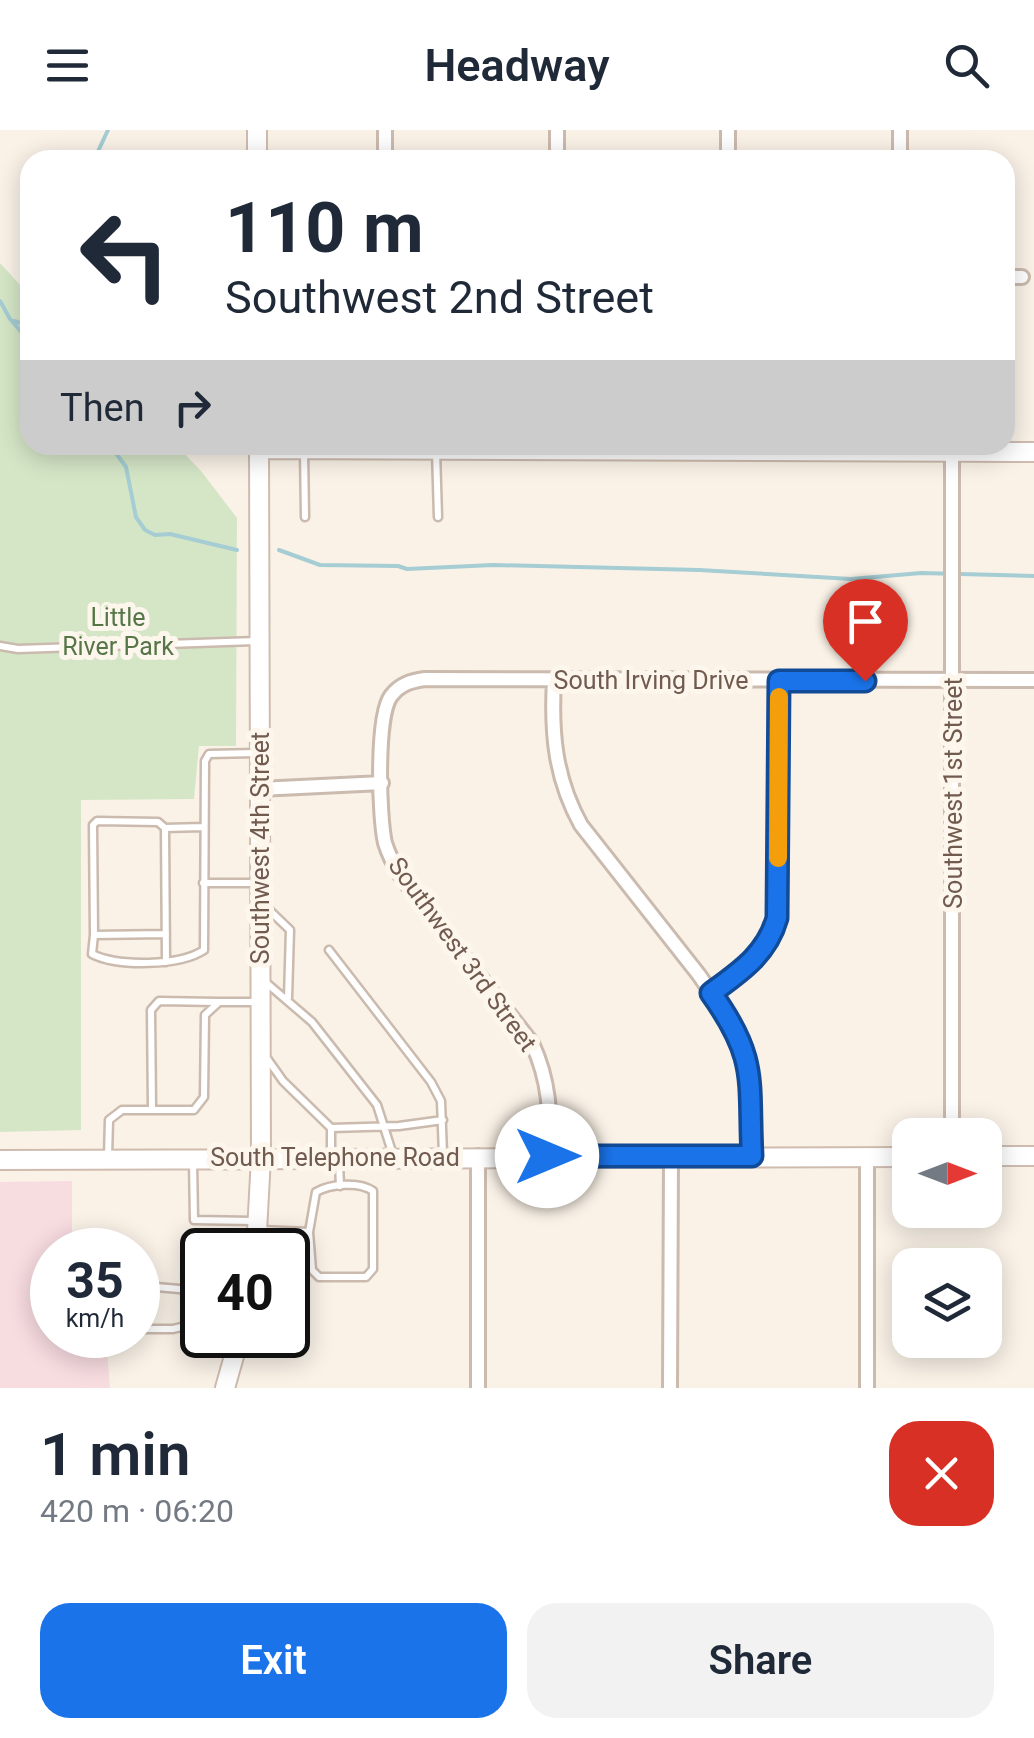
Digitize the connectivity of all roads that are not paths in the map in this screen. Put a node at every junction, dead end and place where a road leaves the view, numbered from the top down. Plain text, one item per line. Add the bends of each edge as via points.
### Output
1 (1015, 277) edge
2 (1022, 277) dead end
3 (259, 455) edge
4 (304, 455) edge
5 (436, 455) edge
6 (952, 455) edge
7 (305, 517) dead end
8 (438, 517) dead end
9 (260, 641) junction
10 (0, 646) edge
11 (953, 679) junction
12 (554, 680) junction
13 (1034, 680) edge
14 (779, 681) junction
15 (392, 694) joint
16 (259, 754) junction
17 (382, 783) junction
18 (258, 789) junction
19 (202, 827) junction
20 (165, 828) junction
21 (202, 882) junction
22 (260, 892) junction
23 (166, 934) junction
24 (94, 935) junction
25 (330, 950) dead end
26 (166, 962) junction
27 (260, 978) junction
28 (711, 993) junction
29 (288, 1000) junction
30 (219, 1002) junction
31 (260, 1002) junction
32 (261, 1049) junction
33 (152, 1110) junction
34 (952, 1118) edge
35 (443, 1120) junction
36 (383, 1125) junction
37 (331, 1128) junction
38 (335, 1156) junction
39 (394, 1156) junction
40 (443, 1156) junction
41 (478, 1156) junction
42 (547, 1156) junction
43 (752, 1156) junction
44 (1002, 1156) edge
45 (1034, 1156) edge
46 (261, 1157) junction
47 (671, 1157) junction
48 (868, 1157) junction
49 (892, 1157) edge
50 (193, 1158) junction
51 (108, 1159) junction
52 (0, 1160) edge
53 (340, 1186) junction
54 (258, 1226) junction
55 (275, 1228) edge
56 (310, 1228) edge
57 (310, 1245) edge
58 (180, 1289) edge
59 (180, 1326) edge
60 (233, 1358) edge
61 (224, 1388) edge
62 (478, 1388) edge
63 (670, 1388) edge
64 (867, 1388) edge

1 - 2 street
3 - 9 street, Southwest 4th Street
4 - 7 lane
5 - 8 lane
6 - 11 street, Southwest 1st Street
9 - 10 lane
9 - 16 street, Southwest 4th Street
11 - 13 street, South Irving Drive
11 - 14 street, South Irving Drive
11 - 34 street, Southwest 1st Street
12 - 14 street, South Irving Drive
12 - 15 street, South Irving Drive via 425,679
12 - 28 street via 554,749 569,804
14 - 28 street via 777,918 764,949
15 - 17 street, Southwest 3rd Street via 382,716
16 - 18 street, Southwest 4th Street
16 - 19 lane via 209,754
17 - 18 street
17 - 42 street, Southwest 3rd Street via 383,833 392,862 540,1059 549,1100
18 - 22 street, Southwest 4th Street
19 - 20 lane
19 - 21 lane
20 - 23 lane
20 - 24 lane via 158,822 93,825
21 - 22 lane
21 - 26 lane via 204,950
22 - 27 street, Southwest 4th Street
22 - 29 lane via 290,930
23 - 24 lane
23 - 26 lane
24 - 26 lane via 92,954 102,960
25 - 35 lane via 431,1082
27 - 29 lane
27 - 31 street, Southwest 4th Street
28 - 43 street via 747,1058
29 - 36 lane via 377,1105
30 - 31 lane
30 - 33 lane via 205,1015 204,1097 194,1110
30 - 33 lane via 159,1001 151,1010
31 - 32 street, Southwest 4th Street
32 - 37 lane
32 - 46 street, Southwest 4th Street
33 - 51 lane via 122,1110 109,1120
35 - 36 lane
35 - 40 lane
36 - 37 lane
36 - 39 lane
37 - 38 lane
38 - 39 street, South Telephone Road
38 - 46 street, South Telephone Road
38 - 53 lane
39 - 40 street, South Telephone Road
40 - 41 street, South Telephone Road
41 - 42 street, South Telephone Road
41 - 62 street
42 - 47 street, South Telephone Road
43 - 47 street, South Telephone Road
43 - 48 street, South Telephone Road
44 - 45 street
46 - 50 street, South Telephone Road
46 - 54 street, Southwest 4th Street
47 - 63 street
48 - 49 street, South Telephone Road
48 - 64 street
50 - 51 street, South Telephone Road
50 - 54 lane via 194,1220
51 - 52 street, South Telephone Road
53 - 56 lane via 316,1192
53 - 57 lane via 373,1191 373,1268 366,1277 319,1277
54 - 55 lane
58 - 59 lane via 138,1290 142,1329
60 - 61 street

